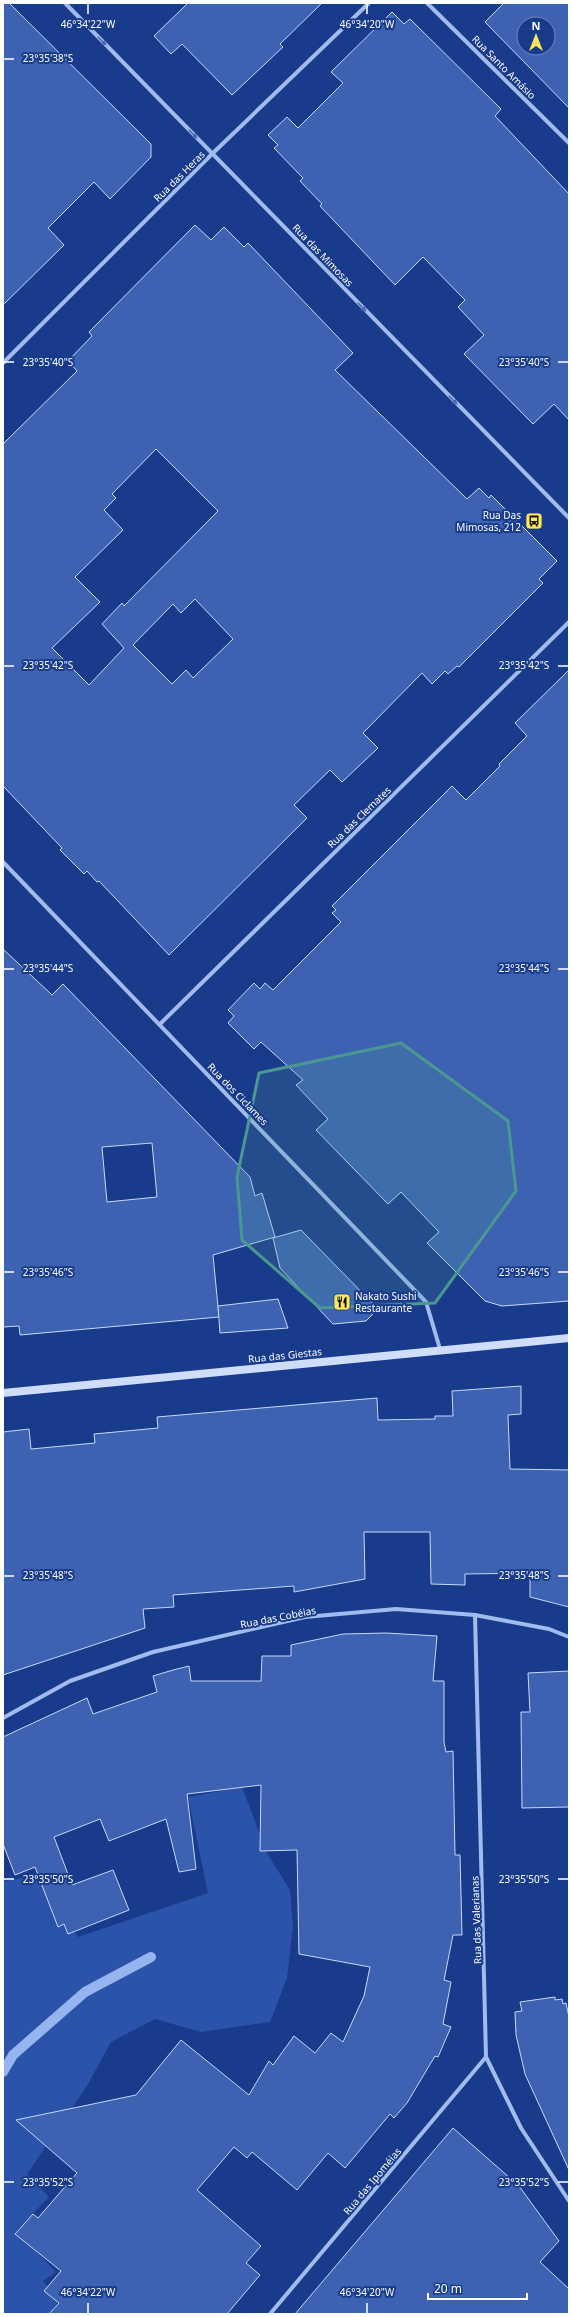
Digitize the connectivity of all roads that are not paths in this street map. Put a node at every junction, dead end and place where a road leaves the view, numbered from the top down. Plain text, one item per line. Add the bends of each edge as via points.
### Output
1 (65, 3) edge
2 (369, 3) edge
3 (427, 3) edge
4 (569, 143) edge
5 (213, 153) junction
6 (3, 363) edge
7 (569, 518) edge
8 (569, 622) edge
9 (3, 862) edge
10 (160, 1024) junction
11 (569, 1338) edge
12 (440, 1349) junction
13 (3, 1393) edge
14 (475, 1615) junction
15 (569, 1637) edge
16 (3, 1718) edge
17 (486, 2058) junction
18 (569, 2201) edge
19 (270, 2314) edge

1 -> 5 street, Rua das Mimosas
2 - 5 street, Rua das Heras
3 - 4 street, Rua Santo Amásio
5 - 6 street, Rua das Heras
5 -> 7 street, Rua das Mimosas
8 - 10 street, Rua das Clemates
9 - 10 street, Rua dos Ciclames
10 - 12 street, Rua dos Ciclames via 426,1302
11 - 12 main road, Rua das Giestas
12 - 13 main road, Rua das Giestas
14 - 15 street, Rua das Cobéias via 549,1629
14 - 16 street, Rua das Cobéias via 396,1609 305,1617 153,1652 70,1681
14 - 17 street, Rua das Valerianas
17 - 18 street, Rua das Valerianas via 521,2128
17 - 19 street, Rua das Ipoméias

